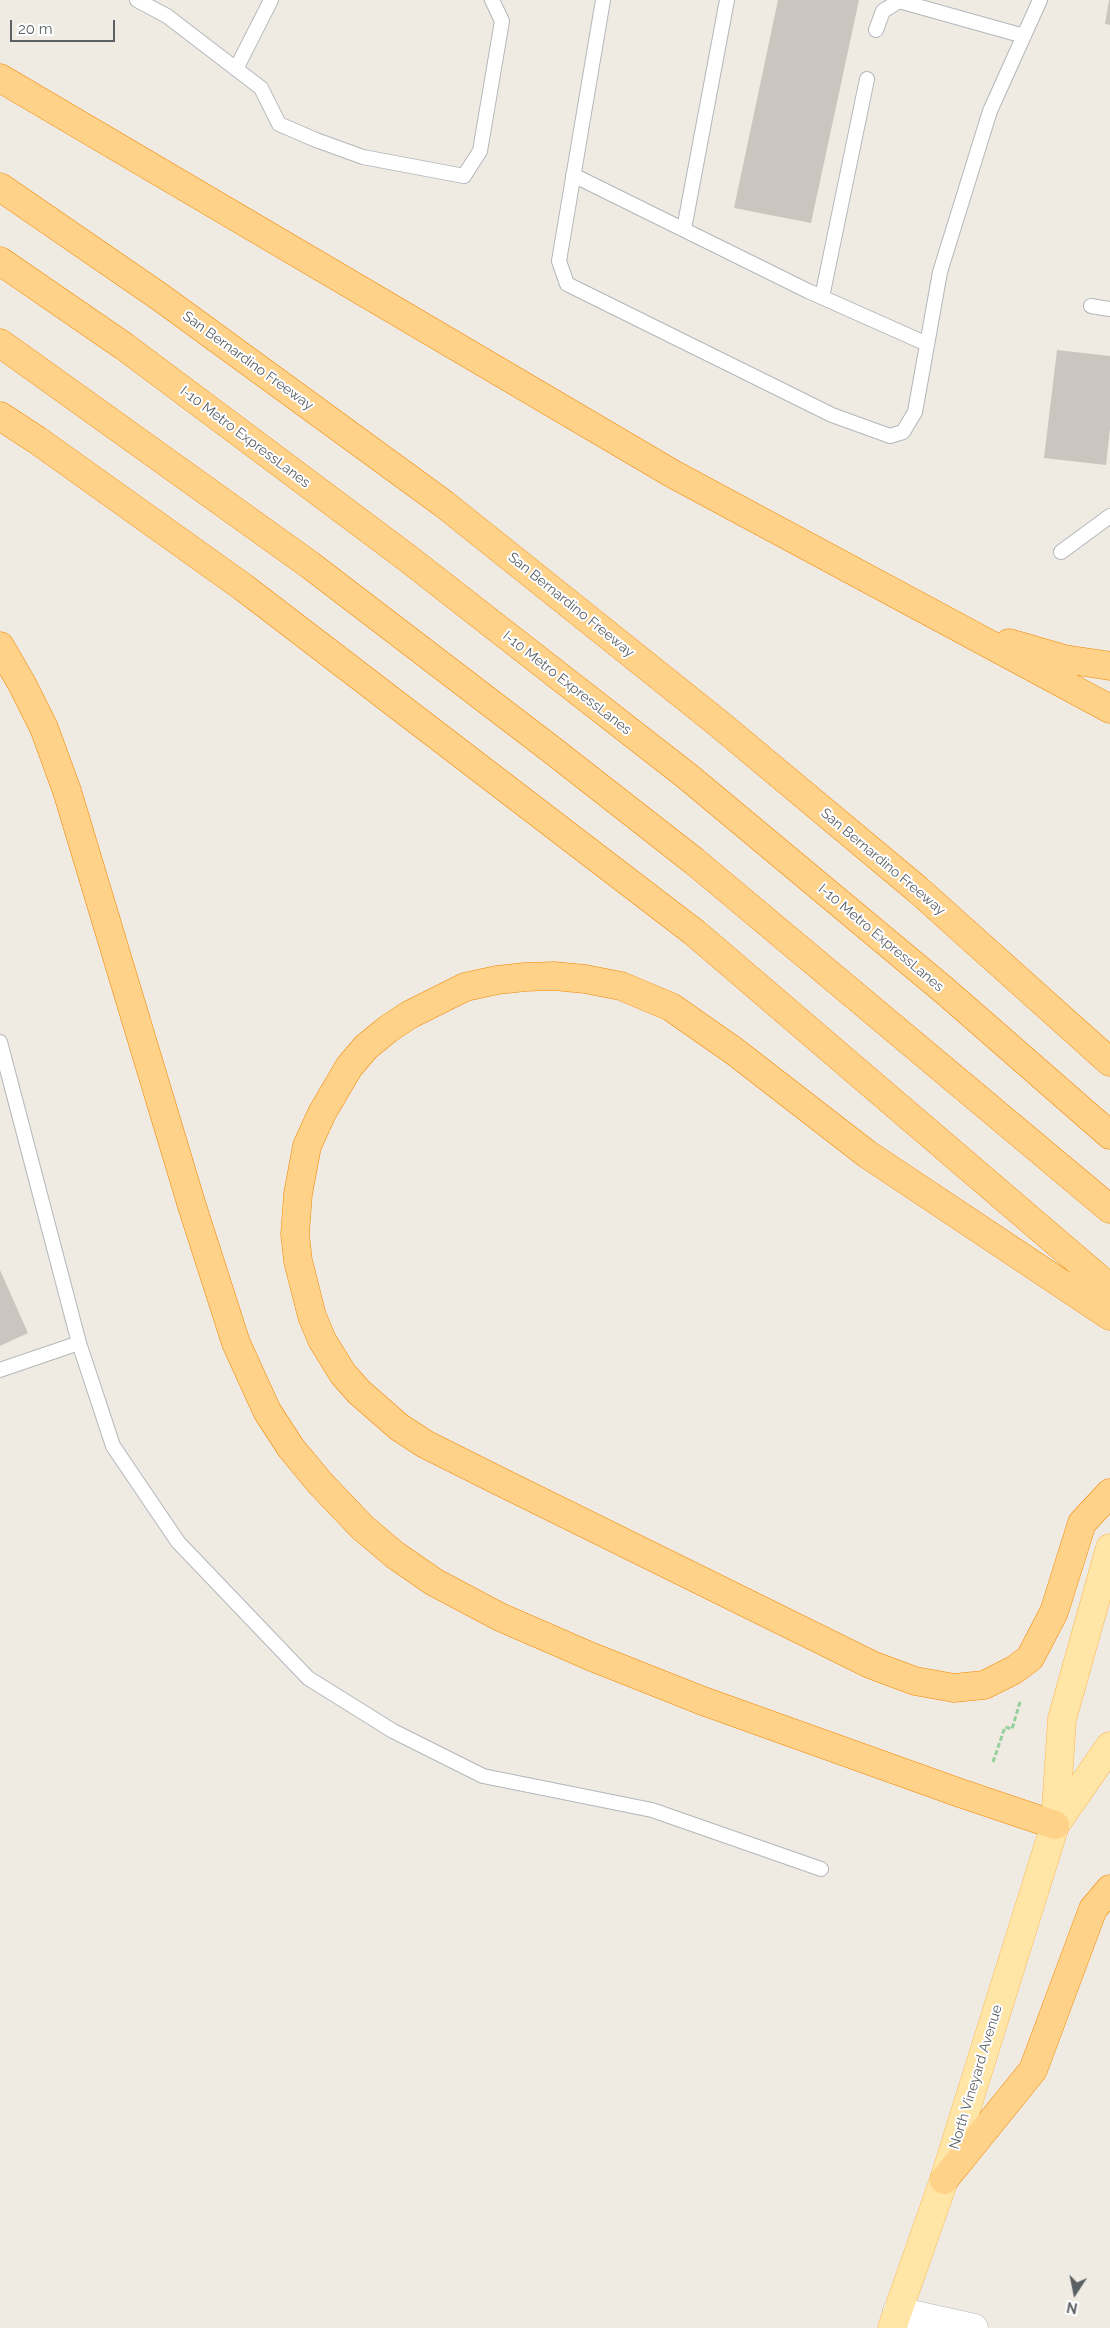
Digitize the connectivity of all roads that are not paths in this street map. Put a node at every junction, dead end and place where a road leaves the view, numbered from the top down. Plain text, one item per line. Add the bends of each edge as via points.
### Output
1 (137, 0) edge
2 (271, 0) edge
3 (492, 0) edge
4 (603, 0) edge
5 (727, 0) edge
6 (1040, 0) edge
7 (876, 30) dead end
8 (1024, 36) junction
9 (236, 69) junction
10 (0, 78) edge
11 (867, 79) dead end
12 (573, 175) junction
13 (0, 187) edge
14 (684, 229) junction
15 (0, 261) edge
16 (822, 297) junction
17 (1091, 306) dead end
18 (1110, 309) edge
19 (0, 343) edge
20 (927, 344) junction
21 (0, 416) edge
22 (1110, 516) edge
23 (1061, 552) dead end
24 (950, 625) junction
25 (0, 646) edge
26 (1110, 666) edge
27 (1110, 709) edge
28 (0, 1042) edge
29 (1110, 1062) edge
30 (1110, 1135) edge
31 (1110, 1209) edge
32 (1110, 1288) edge
33 (1110, 1316) edge
34 (79, 1343) junction
35 (0, 1370) edge
36 (1110, 1492) edge
37 (1110, 1548) edge
38 (1110, 1746) edge
39 (1054, 1825) junction
40 (821, 1869) dead end
41 (1110, 1889) edge
42 (944, 2180) junction
43 (894, 2320) edge
44 (974, 2328) edge

1 - 9 lane via 167,16
2 - 9 lane
3 - 9 lane via 502,21 480,151 464,176 363,157 279,124 261,88
4 - 12 lane
5 - 14 lane
6 - 8 lane
7 - 8 lane via 883,11 899,2
8 - 20 lane via 988,118 940,272
10 - 24 highway via 673,474
11 - 16 lane
12 - 14 lane
12 - 20 lane via 559,261 568,284 832,415 890,436 903,432 915,412
13 - 29 highway, San Bernardino Freeway via 160,297 444,504 741,742 917,889
14 - 16 lane
15 - 30 highway, I-10 Metro ExpressLanes via 125,347 406,557 687,776 946,991
16 - 20 lane
17 - 18 lane
19 - 31 highway via 310,565 552,750 694,861
21 - 32 highway via 243,587 695,933
22 - 23 lane
24 - 26 highway via 1064,659
24 - 27 highway
25 - 39 highway via 44,728 67,791 236,1343 267,1411 291,1448 320,1483 363,1528 395,1555 434,1582 500,1616 703,1701
28 - 34 lane
33 - 36 highway via 867,1154 734,1051 671,1007 621,986 585,979 526,977 465,987 388,1028 349,1068 322,1113 307,1146 298,1194 295,1234 298,1261 312,1316 322,1340 353,1386 399,1427 425,1444 872,1665 915,1681 954,1688 984,1685 1030,1658 1054,1612 1082,1523
34 - 35 lane
34 - 40 lane via 113,1446 178,1542 308,1678 393,1731 484,1776 652,1810
37 - 39 main road, North Vineyard Avenue via 1062,1719
38 - 39 main road, North Vineyard Avenue
39 - 42 main road, North Vineyard Avenue
41 - 42 highway via 1093,1909 1033,2070
42 - 43 main road, North Vineyard Avenue
43 - 44 street

